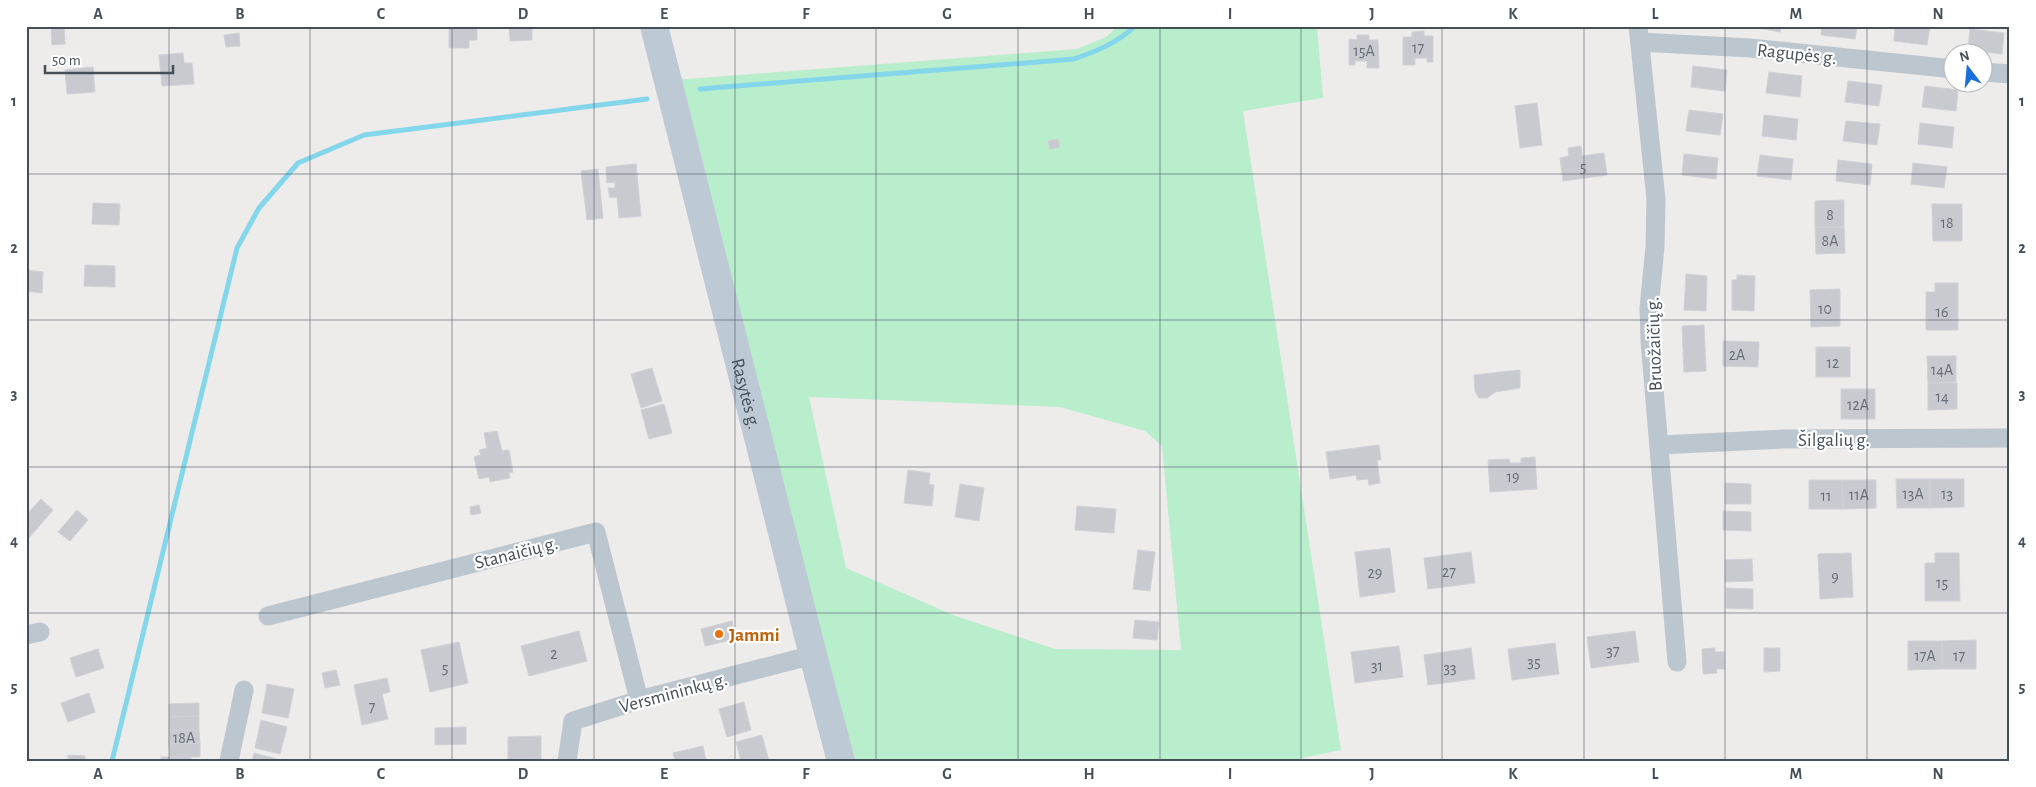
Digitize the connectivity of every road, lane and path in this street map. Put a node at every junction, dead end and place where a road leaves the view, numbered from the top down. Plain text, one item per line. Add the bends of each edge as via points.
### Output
1 (654, 26) edge
2 (1639, 34) edge
3 (1944, 68) edge
4 (1994, 73) edge
5 (2010, 74) edge
6 (2010, 438) edge
7 (1658, 445) junction
8 (268, 616) dead end
9 (812, 655) junction
10 (1676, 662) dead end
11 (244, 690) dead end
12 (639, 700) junction
13 (230, 761) edge
14 (567, 761) edge
15 (841, 761) edge

1 - 9 main road, Rasytės g.
2 - 3 street, Ragupės g.
2 - 7 street, Bruožaičių g. via 1656,199 1649,308
4 - 5 street
6 - 7 street, Šilgalių g. via 1783,439
7 - 10 street, Bruožaičių g.
8 - 12 street, Stanaičių g. via 596,532
9 - 12 street, Versmininkų g.
9 - 15 main road, Rasytės g.
11 - 13 street
12 - 14 street, Versmininkų g. via 573,721

